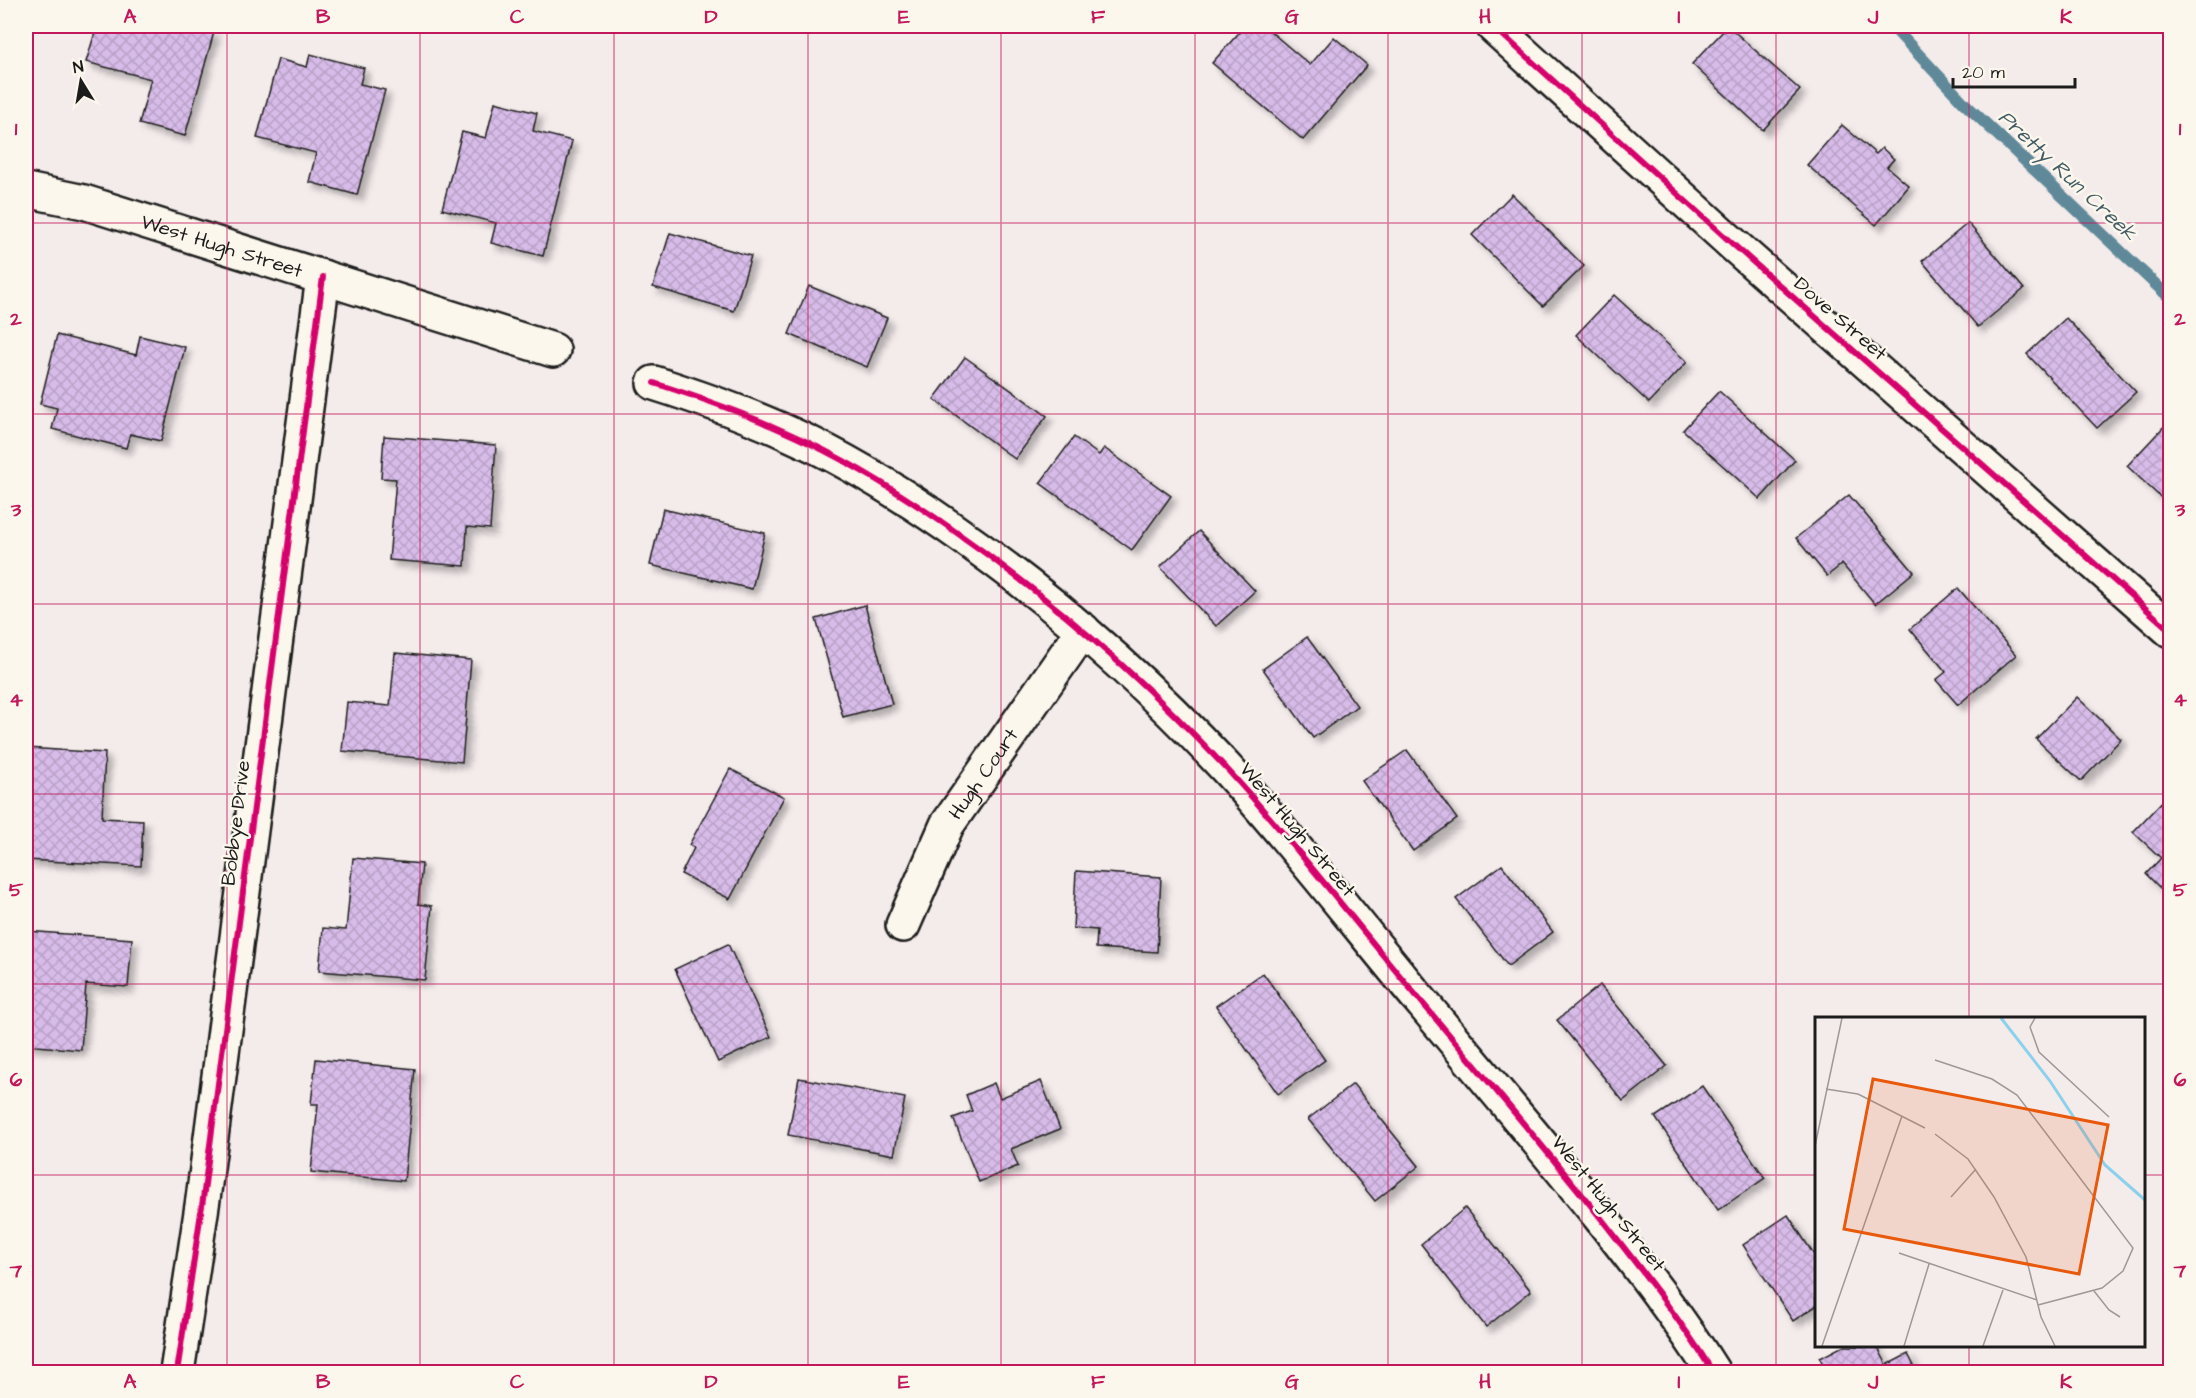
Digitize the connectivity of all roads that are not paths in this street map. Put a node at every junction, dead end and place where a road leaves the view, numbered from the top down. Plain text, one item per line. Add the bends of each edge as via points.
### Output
1 (1493, 26) edge
2 (26, 190) edge
3 (322, 277) junction
4 (553, 350) dead end
5 (654, 383) dead end
6 (1083, 630) junction
7 (2170, 630) edge
8 (903, 926) dead end
9 (177, 1372) edge
10 (1713, 1372) edge

1 - 7 street, Dove Street via 1735,246
2 - 3 street, West Hugh Street via 84,202
3 - 4 street, West Hugh Street
3 - 9 street, Bobbye Drive
5 - 6 street, West Hugh Street via 725,406 863,471 991,556
6 - 8 street, Hugh Court via 947,825
6 - 10 street, West Hugh Street via 1224,766 1295,847 1549,1153 1665,1299

